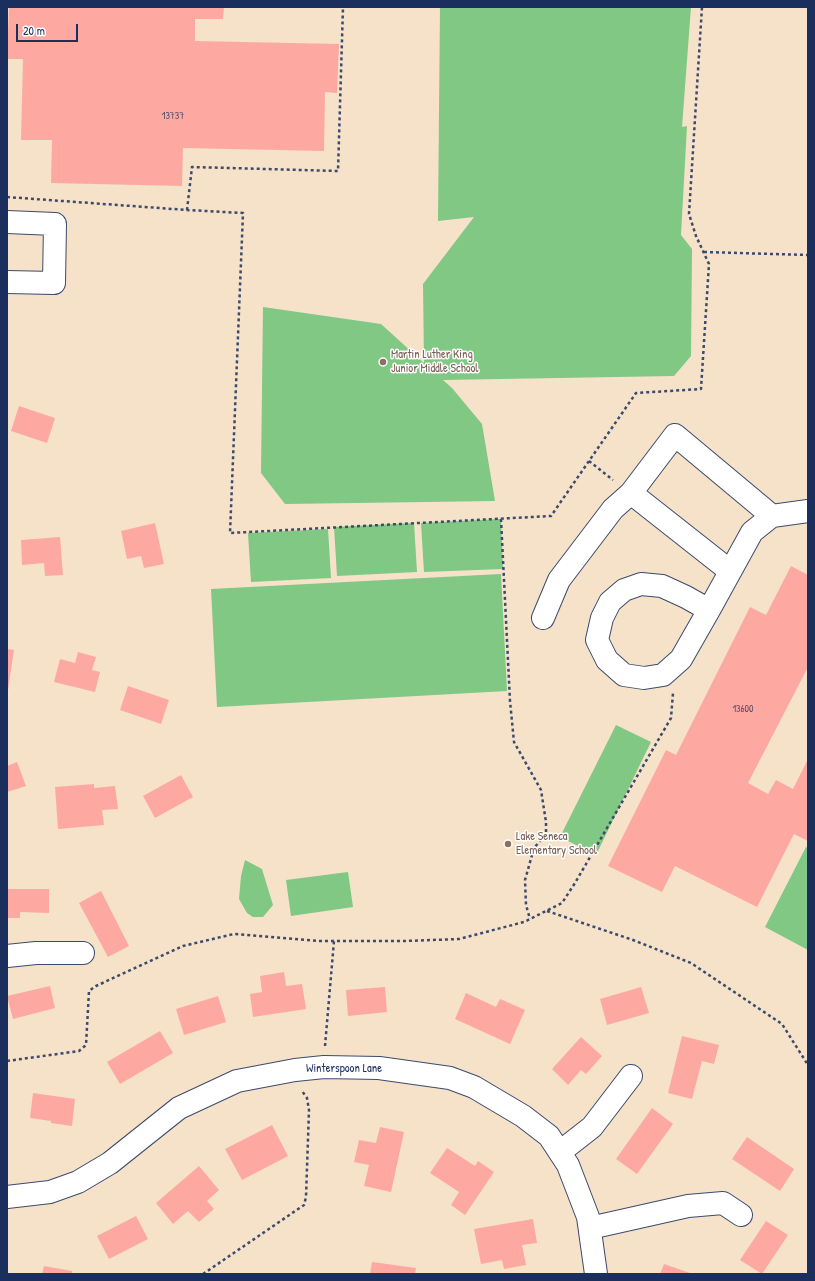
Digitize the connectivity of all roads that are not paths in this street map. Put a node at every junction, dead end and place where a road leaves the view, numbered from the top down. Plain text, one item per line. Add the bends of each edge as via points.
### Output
1 (7, 222) edge
2 (7, 282) edge
3 (631, 494) junction
4 (808, 511) edge
5 (772, 516) junction
6 (730, 571) junction
7 (709, 610) junction
8 (543, 618) dead end
9 (83, 953) dead end
10 (7, 956) edge
11 (631, 1076) dead end
12 (560, 1152) junction
13 (7, 1197) edge
14 (741, 1215) dead end
15 (590, 1228) junction
16 (596, 1274) edge

1 - 2 street via 55,224 55,231 54,283
3 - 5 street via 675,435
3 - 6 street
3 - 8 street via 613,509 559,580
4 - 5 street
5 - 6 street via 752,532
6 - 7 street
7 - 7 street via 681,659 663,675 644,678 624,674 607,660 597,640 602,618 610,602 624,590 641,584 662,586
9 - 10 street
11 - 12 street via 592,1127
12 - 13 street, Winterspoon Lane via 549,1136 523,1116 474,1087 450,1078 379,1068 324,1067 237,1081 179,1108 110,1163 78,1182 50,1192
12 - 15 street, Winterspoon Lane via 570,1171
14 - 15 street via 723,1203 688,1206
15 - 16 street, Winterspoon Lane

